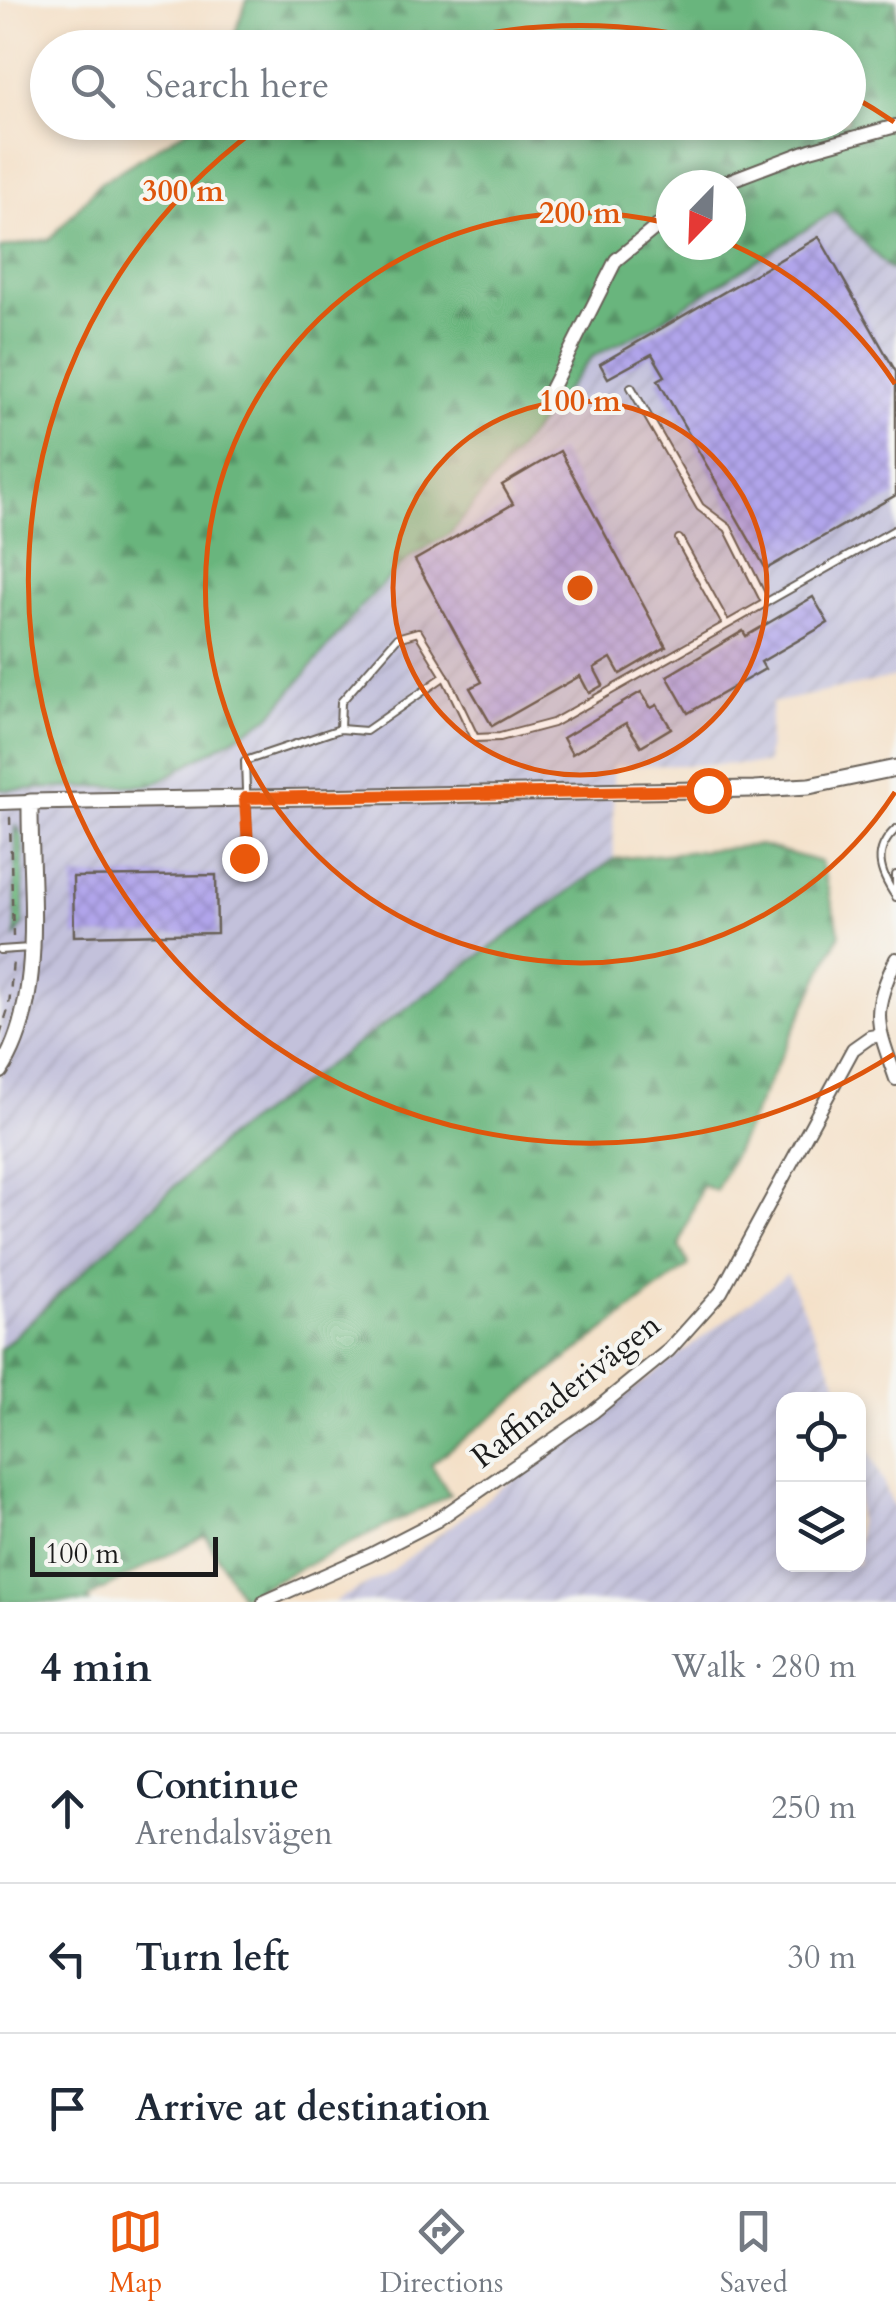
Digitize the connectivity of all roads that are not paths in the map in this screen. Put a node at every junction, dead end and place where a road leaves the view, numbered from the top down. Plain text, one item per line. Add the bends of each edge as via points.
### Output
1 (896, 126) edge
2 (866, 134) edge
3 (846, 140) edge
4 (746, 174) edge
5 (656, 227) edge
6 (632, 386) dead end
7 (546, 399) dead end
8 (896, 529) edge
9 (679, 540) dead end
10 (766, 602) junction
11 (726, 624) junction
12 (445, 676) junction
13 (340, 729) junction
14 (896, 768) edge
15 (245, 798) junction
16 (0, 803) edge
17 (30, 810) junction
18 (896, 829) edge
19 (244, 858) dead end
20 (896, 875) edge
21 (896, 895) edge
22 (31, 948) junction
23 (0, 950) edge
24 (896, 960) edge
25 (881, 1035) junction
26 (0, 1070) edge
27 (896, 1078) edge
28 (264, 1602) edge

1 - 2 street
3 - 4 street
5 - 7 street via 616,260
6 - 10 lane via 700,507 728,528
8 - 10 lane
9 - 11 lane
10 - 11 lane
11 - 12 lane via 553,724 500,738 475,738
12 - 13 lane via 366,732
12 - 13 lane via 418,632 397,638 341,702
13 - 15 lane via 245,761
14 - 15 street via 754,789
15 - 17 street
15 - 19 lane
16 - 17 street
17 - 22 street
18 - 21 lane via 879,854 881,872
20 - 21 lane
22 - 23 lane
22 - 26 street via 28,999
24 - 25 street via 878,1005
25 - 27 street
25 - 28 street, Raffinaderivägen via 854,1049 720,1292 669,1350 593,1412 436,1521

